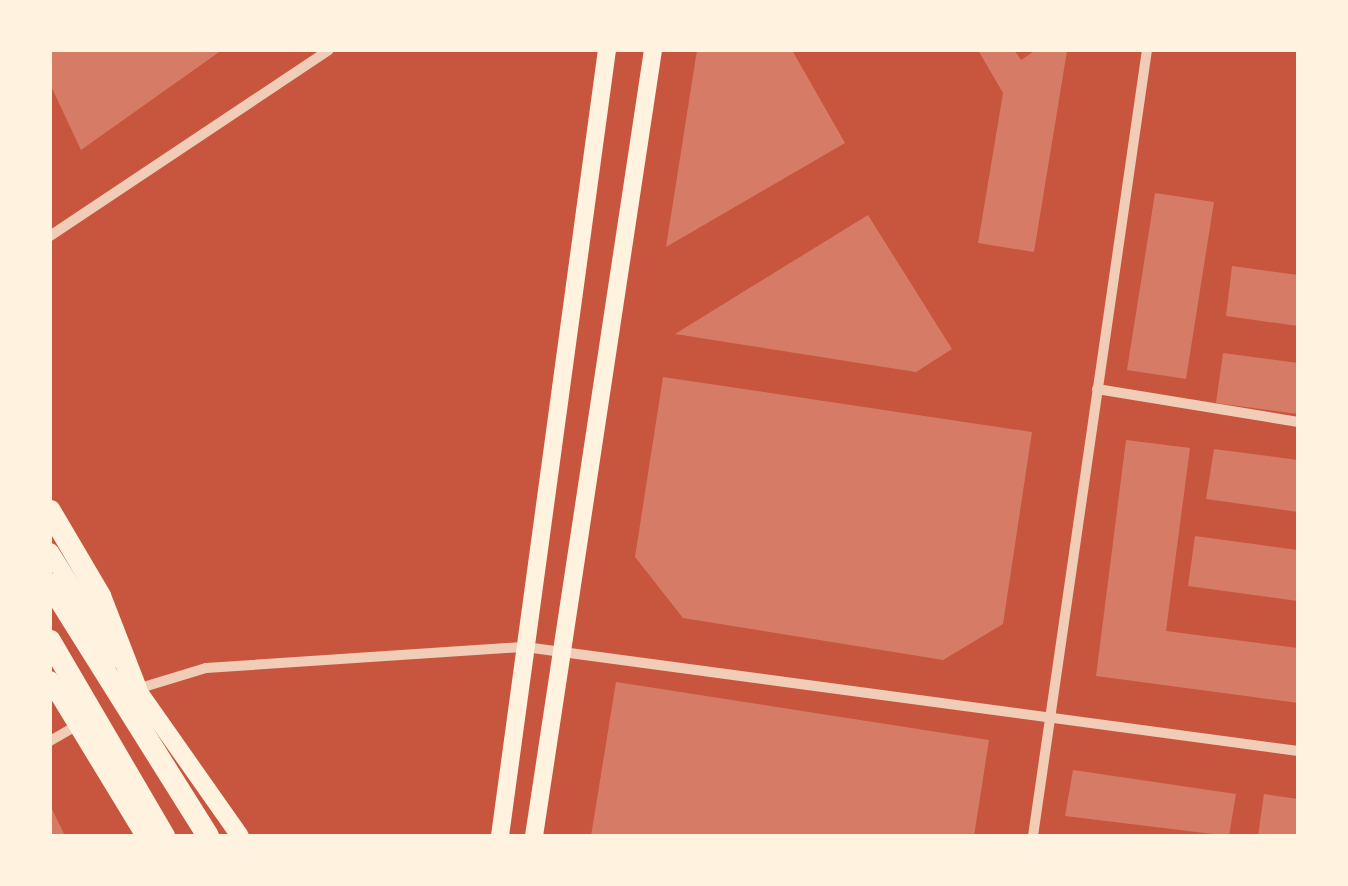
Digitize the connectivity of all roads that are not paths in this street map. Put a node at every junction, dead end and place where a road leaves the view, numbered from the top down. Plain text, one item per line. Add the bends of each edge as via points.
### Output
1 (330, 50) edge
2 (607, 50) edge
3 (654, 50) edge
4 (1147, 50) edge
5 (50, 236) edge
6 (1097, 389) junction
7 (1298, 422) edge
8 (50, 511) edge
9 (50, 552) edge
10 (50, 584) edge
11 (50, 641) edge
12 (525, 647) junction
13 (560, 651) junction
14 (50, 680) edge
15 (136, 690) junction
16 (1049, 715) junction
17 (77, 726) junction
18 (50, 741) edge
19 (1298, 751) edge
20 (144, 836) edge
21 (164, 836) edge
22 (208, 836) edge
23 (240, 836) edge
24 (500, 836) edge
25 (534, 836) edge
26 (1033, 836) edge

1 - 5 street
2 - 12 main road
3 - 13 main road
4 - 6 street
6 - 7 street
6 - 16 street
8 - 15 highway via 100,596
9 - 15 main road
10 - 22 highway
11 - 21 highway
12 - 13 street
12 - 15 street via 206,668
12 - 24 main road
13 - 16 street
13 - 25 main road
14 - 17 main road
15 - 17 street
15 - 23 main road
16 - 19 street
16 - 26 street
17 - 18 street
17 - 20 main road

